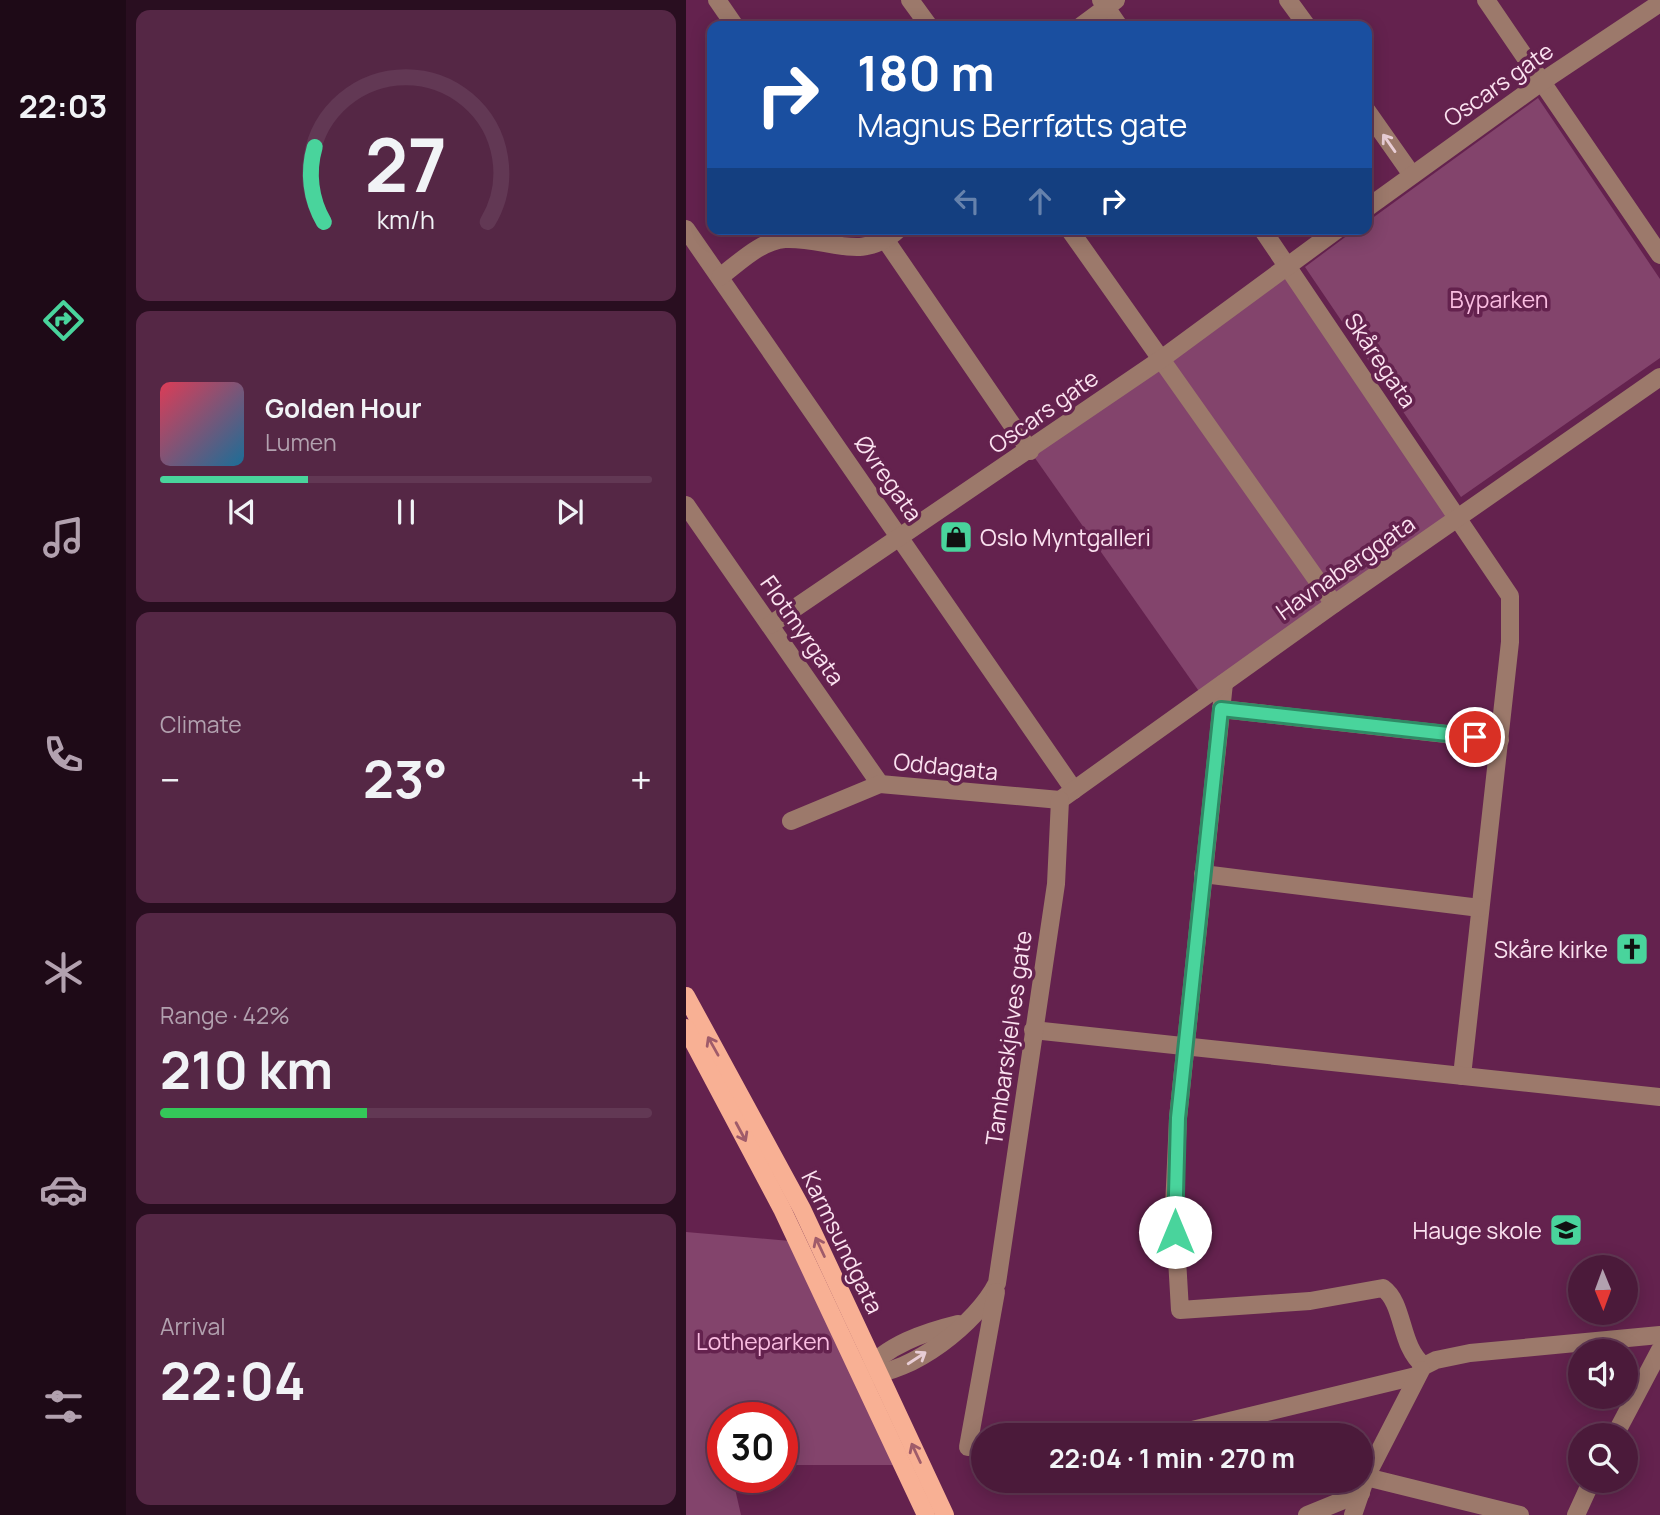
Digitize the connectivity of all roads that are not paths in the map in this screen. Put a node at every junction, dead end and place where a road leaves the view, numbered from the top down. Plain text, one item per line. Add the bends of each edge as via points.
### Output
1 (717, 0) edge
2 (910, 0) edge
3 (1288, 0) edge
4 (1486, 0) edge
5 (1108, 3) edge
6 (1660, 3) edge
7 (732, 21) edge
8 (925, 21) edge
9 (1087, 21) edge
10 (1117, 21) edge
11 (1303, 21) edge
12 (1543, 81) junction
13 (1372, 118) edge
14 (1412, 175) junction
15 (1372, 204) edge
16 (686, 229) edge
17 (884, 235) edge
18 (889, 235) edge
19 (1073, 235) edge
20 (1266, 235) edge
21 (1330, 235) edge
22 (1660, 255) edge
23 (1288, 265) junction
24 (720, 277) junction
25 (1160, 360) junction
26 (1660, 377) edge
27 (1030, 451) junction
28 (686, 505) edge
29 (1459, 518) junction
30 (900, 537) junction
31 (1334, 604) junction
32 (770, 625) junction
33 (1224, 683) junction
34 (1221, 709) junction
35 (1500, 740) junction
36 (880, 784) junction
37 (1067, 795) junction
38 (792, 821) dead end
39 (1203, 874) junction
40 (1480, 908) junction
41 (686, 996) edge
42 (686, 1028) edge
43 (1034, 1030) junction
44 (1187, 1045) junction
45 (1462, 1076) junction
46 (1660, 1097) edge
47 (997, 1283) junction
48 (1660, 1335) edge
49 (1660, 1350) edge
50 (871, 1370) junction
51 (1420, 1371) junction
52 (1219, 1423) edge
53 (1621, 1423) edge
54 (968, 1447) dead end
55 (1373, 1467) edge
56 (1373, 1487) edge
57 (1349, 1493) edge
58 (1361, 1493) edge
59 (1586, 1493) edge
60 (926, 1515) edge
61 (945, 1515) edge
62 (1307, 1515) edge
63 (1353, 1515) edge
64 (1520, 1515) edge
65 (1576, 1515) edge

1 - 7 street
2 - 8 street
3 - 11 street
4 - 12 street
5 - 9 street
5 - 10 street
6 - 12 street, Oscars gate
12 - 14 street, Oscars gate
12 - 22 street
14 -> 13 street
14 - 15 street, Oscars gate
16 - 24 street, Øvregata
17 - 24 street via 858,248 785,239 764,244
18 - 27 street
19 - 25 street
20 - 23 street, Skåregata
21 - 23 street, Oscars gate
23 - 25 street, Oscars gate
23 - 29 street, Skåregata
24 - 30 street, Øvregata
25 - 27 street, Oscars gate
25 - 31 street
26 - 29 street, Havnaberggata
27 - 30 street, Oscars gate
28 - 32 street, Flotmyrgata
29 - 31 street, Havnaberggata
29 - 35 street, Skåregata via 1510,596
30 - 32 street, Oscars gate
30 - 37 street, Øvregata
31 - 33 street, Havnaberggata
32 - 36 street, Flotmyrgata
33 - 34 street
33 - 37 street, Havnaberggata
34 - 35 street
34 - 39 street
35 - 40 street, Skåregata
36 - 37 street, Oddagata
36 - 38 street, Oddagata
37 - 43 street, Tambarskjelves gate
39 - 40 street
39 - 44 street
40 - 45 street, Skåregata
50 -> 41 main road, Karmsundgata via 802,1209
42 -> 50 main road, Karmsundgata
43 - 44 street
43 - 47 street, Tambarskjelves gate
44 - 45 street
44 - 51 street via 1174,1208 1180,1310 1310,1301 1383,1288 1392,1297
45 - 46 street
47 - 50 street, Tambarskjelves gate via 988,1302 902,1368
47 - 54 street, Tambarskjelves gate
48 - 51 street via 1470,1353 1436,1360
49 - 53 street
50 - 60 main road, Karmsundgata
61 -> 50 main road, Karmsundgata
51 - 52 street
51 - 55 street
56 - 64 street
57 - 62 street
58 - 63 street
59 - 65 street

